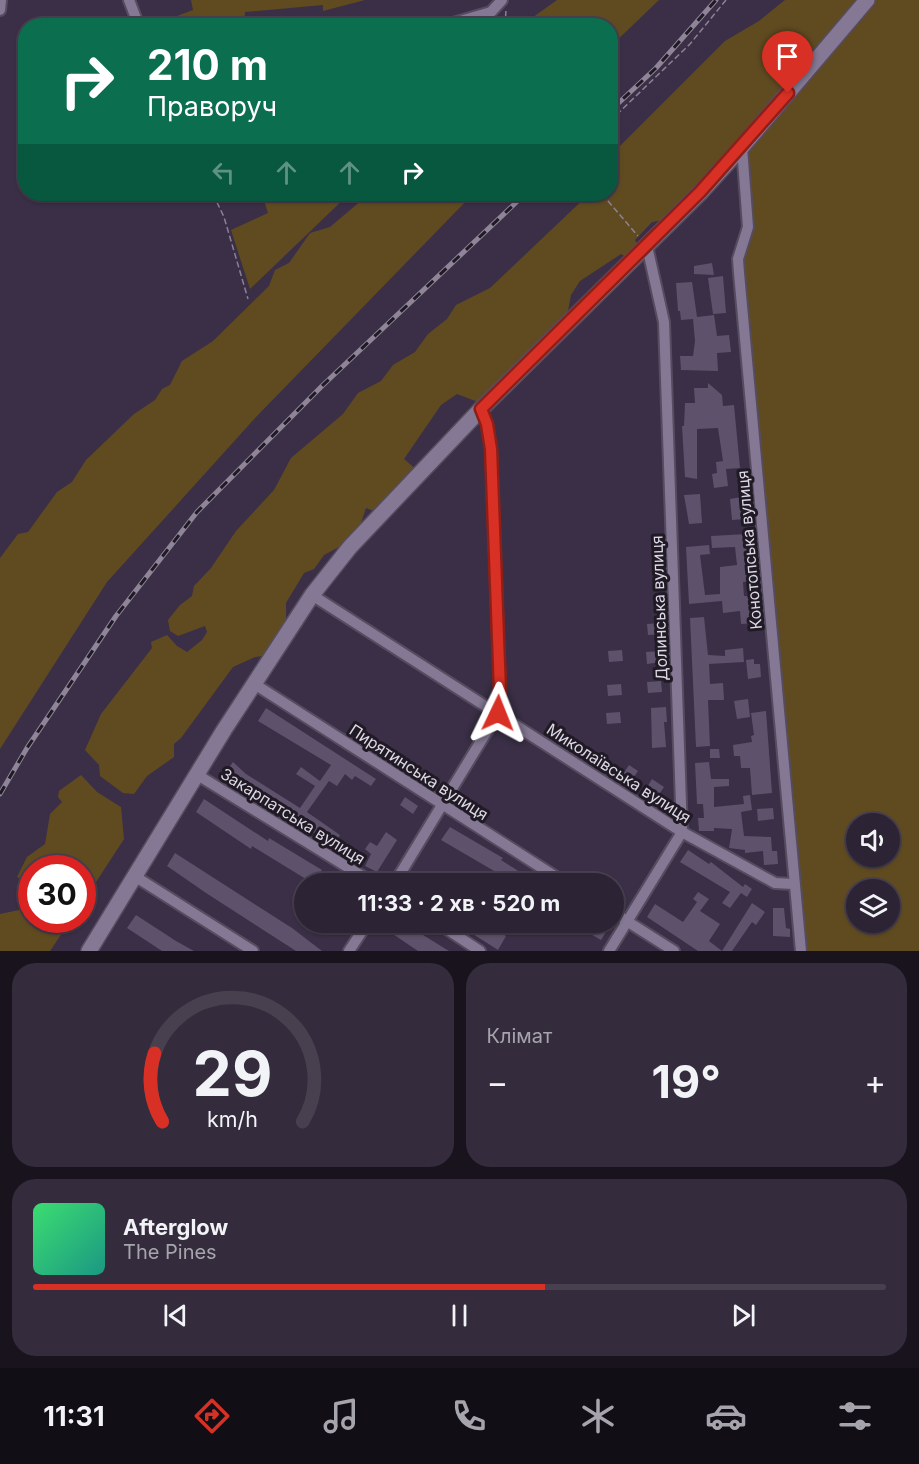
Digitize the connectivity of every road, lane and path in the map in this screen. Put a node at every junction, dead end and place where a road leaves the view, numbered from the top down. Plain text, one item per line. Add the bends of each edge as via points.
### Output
1 (1, 0) edge
2 (129, 0) edge
3 (726, 0) edge
4 (867, 0) edge
5 (504, 4) edge
6 (0, 10) edge
7 (136, 18) edge
8 (470, 18) edge
9 (618, 113) edge
10 (742, 147) junction
11 (216, 201) edge
12 (608, 201) edge
13 (647, 246) junction
14 (248, 299) dead end
15 (481, 409) junction
16 (312, 596) junction
17 (255, 685) junction
18 (498, 713) junction
19 (196, 774) junction
20 (442, 804) junction
21 (682, 832) junction
22 (357, 873) edge
23 (401, 873) edge
24 (550, 873) edge
25 (136, 877) junction
26 (794, 884) junction
27 (624, 919) edge
28 (628, 922) junction
29 (361, 933) edge
30 (453, 933) edge
31 (89, 951) edge
32 (253, 951) edge
33 (349, 951) edge
34 (480, 951) edge
35 (609, 951) edge
36 (674, 951) edge
37 (801, 951) edge

1 - 6 street
2 - 7 street
3 - 9 path via 690,44
4 - 10 street
5 - 8 street
10 - 13 street
10 - 26 street, Конотопська вулиця via 748,227 738,259
11 - 14 path
12 - 13 path
13 - 15 street
13 - 21 street, Долинська вулиця via 664,322
15 - 16 street via 350,547
15 - 18 street via 491,449
16 - 17 street
16 - 18 street, Миколаївська вулиця
17 - 19 street
17 - 20 street, Пирятинська вулиця
18 - 20 street
18 - 21 street, Миколаївська вулиця
19 - 22 street, Закарпатська вулиця
19 - 25 street
20 - 23 street
20 - 24 street, Пирятинська вулиця
21 - 26 street, Миколаївська вулиця via 775,883
21 - 28 street
25 - 31 street
25 - 32 street
26 - 37 street, Конотопська вулиця
27 - 28 street
28 - 35 street
28 - 36 street
29 - 33 street
30 - 34 street

